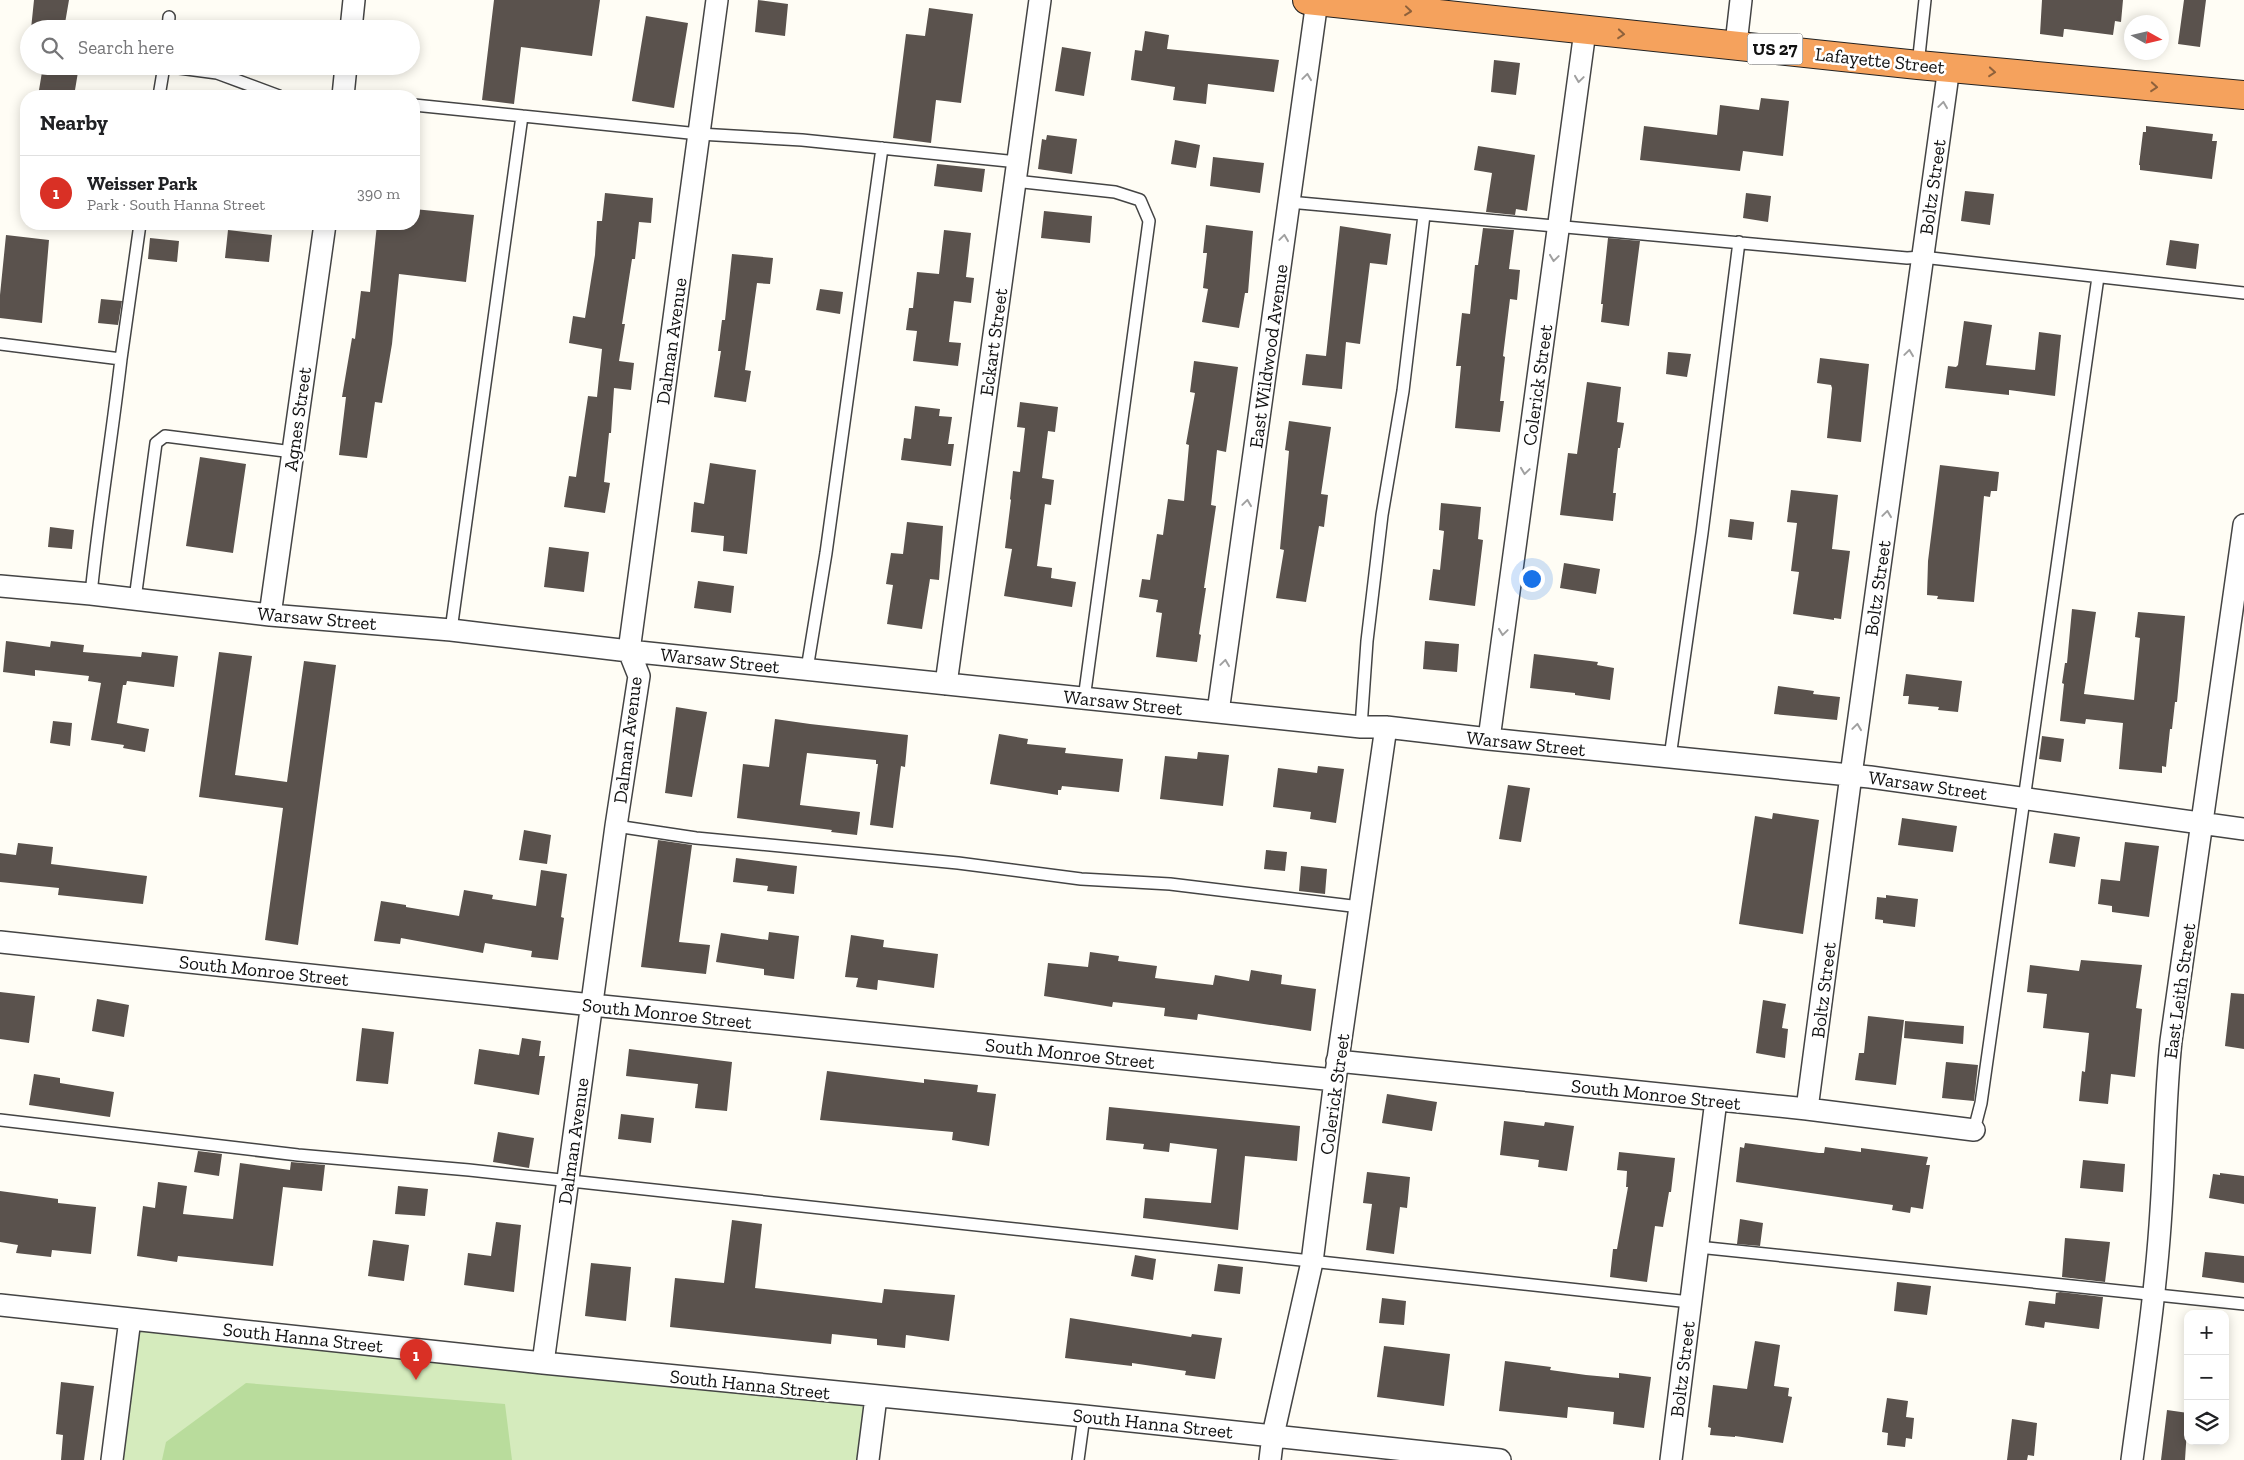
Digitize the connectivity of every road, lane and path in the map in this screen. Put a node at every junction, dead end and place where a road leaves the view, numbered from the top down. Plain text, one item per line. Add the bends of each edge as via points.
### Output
1 (354, 0) edge
2 (717, 0) edge
3 (1040, 0) edge
4 (1742, 0) edge
5 (1925, 0) edge
6 (1312, 1) edge
7 (1447, 7) edge
8 (169, 17) dead end
9 (169, 20) edge
10 (352, 20) edge
11 (1585, 31) junction
12 (1736, 44) junction
13 (1918, 65) junction
14 (1948, 67) junction
15 (162, 75) edge
16 (223, 75) edge
17 (345, 75) edge
18 (160, 90) edge
19 (263, 90) edge
20 (344, 90) edge
21 (2244, 95) edge
22 (420, 106) edge
23 (522, 116) junction
24 (699, 134) junction
25 (882, 148) junction
26 (1016, 172) junction
27 (1290, 202) junction
28 (1424, 215) junction
29 (1559, 225) junction
30 (139, 230) edge
31 (324, 230) edge
32 (1739, 242) junction
33 (1922, 257) junction
34 (2098, 277) junction
35 (2244, 293) edge
36 (0, 344) edge
37 (121, 359) junction
38 (293, 452) junction
39 (2244, 525) edge
40 (0, 586) edge
41 (91, 594) junction
42 (135, 599) junction
43 (270, 615) junction
44 (451, 630) junction
45 (629, 651) junction
46 (807, 669) junction
47 (946, 684) junction
48 (1084, 699) junction
49 (1218, 712) junction
50 (1386, 726) junction
51 (1360, 727) junction
52 (1489, 740) junction
53 (1670, 757) junction
54 (1851, 775) junction
55 (2025, 798) junction
56 (2202, 823) junction
57 (616, 826) junction
58 (2244, 829) edge
59 (1360, 907) junction
60 (0, 942) edge
61 (592, 1005) junction
62 (1336, 1071) junction
63 (1716, 1100) junction
64 (1807, 1109) junction
65 (0, 1120) edge
66 (1974, 1130) joint
67 (568, 1181) junction
68 (1698, 1247) junction
69 (1312, 1262) junction
70 (2153, 1294) junction
71 (1690, 1302) junction
72 (2244, 1304) edge
73 (0, 1305) edge
74 (130, 1319) junction
75 (543, 1363) junction
76 (876, 1397) junction
77 (1084, 1416) junction
78 (1273, 1435) junction
79 (112, 1460) edge
80 (868, 1460) edge
81 (1078, 1460) edge
82 (1270, 1460) edge
83 (1500, 1460) edge
84 (1671, 1460) edge
85 (2132, 1460) edge

1 - 10 street
2 - 24 street, Dalman Avenue
3 - 26 street, Eckart Street
4 - 12 street
5 - 13 lane
6 -> 7 highway, Lafayette Street / US 27
27 -> 6 street, East Wildwood Avenue
7 - 11 highway, Lafayette Street / US 27
8 - 9 lane
11 -> 12 highway, Lafayette Street / US 27
11 -> 29 street, Colerick Street
12 - 13 highway, Lafayette Street / US 27
13 - 14 highway, Lafayette Street / US 27
14 -> 21 highway, Lafayette Street / US 27
33 -> 14 street, Boltz Street
15 - 18 lane
16 - 19 lane
17 - 20 street
22 - 23 lane
23 - 24 lane
23 - 44 lane
24 - 25 lane
24 - 45 street, Dalman Avenue
25 - 26 lane
25 - 46 lane
26 - 47 street, Eckart Street
26 - 48 lane via 1116,192 1140,200 1149,221
27 - 28 lane
49 -> 27 street, East Wildwood Avenue
28 - 29 lane
28 - 51 lane via 1381,525
29 - 32 lane
29 -> 52 street, Colerick Street
30 - 37 lane
31 - 38 street, Agnes Street
32 - 33 lane
32 - 53 lane
33 - 34 lane
54 -> 33 street, Boltz Street
34 - 35 lane
34 - 55 lane
36 - 37 lane
37 - 41 lane
38 - 42 lane via 164,436 156,444
38 - 43 street, Agnes Street
39 - 56 street, East Leith Street
40 - 41 street, Warsaw Street
41 - 42 street, Warsaw Street
42 - 43 street, Warsaw Street
43 - 44 street, Warsaw Street
44 - 45 street, Warsaw Street
45 - 46 street, Warsaw Street
45 - 57 street, Dalman Avenue via 639,676
46 - 47 street, Warsaw Street
47 - 48 street, Warsaw Street
48 - 49 street, Warsaw Street
49 - 51 street, Warsaw Street
50 - 51 street, Warsaw Street
50 - 52 street, Warsaw Street
50 - 59 street, Colerick Street
52 - 53 street, Warsaw Street
53 - 54 street, Warsaw Street
54 - 55 street, Warsaw Street
54 - 64 street, Boltz Street
55 - 56 street, Warsaw Street
55 - 66 lane via 1981,1103
56 - 58 street, Warsaw Street
56 - 70 street, East Leith Street via 2170,1049
57 - 59 lane via 696,838 958,863 1081,879 1170,884
57 - 61 street, Dalman Avenue
59 - 62 street, Colerick Street
60 - 61 street, South Monroe Street
61 - 62 street, South Monroe Street
61 - 67 street, Dalman Avenue
62 - 63 street, South Monroe Street
62 - 69 street, Colerick Street
63 - 64 street, South Monroe Street
63 - 68 street, Boltz Street
64 - 66 street, South Monroe Street
65 - 67 lane
67 - 69 lane
67 - 75 street, Dalman Avenue
68 - 70 lane
68 - 71 street, Boltz Street
69 - 71 lane
69 - 78 street, Colerick Street
70 - 72 lane
70 - 85 street, East Leith Street
71 - 84 street, Boltz Street
73 - 74 street, South Hanna Street
74 - 75 street, South Hanna Street
74 - 79 street
75 - 76 street, South Hanna Street
76 - 77 street, South Hanna Street
76 - 80 street
77 - 78 street, South Hanna Street
77 - 81 lane
78 - 82 street, Colerick Street
78 - 83 street, South Hanna Street

